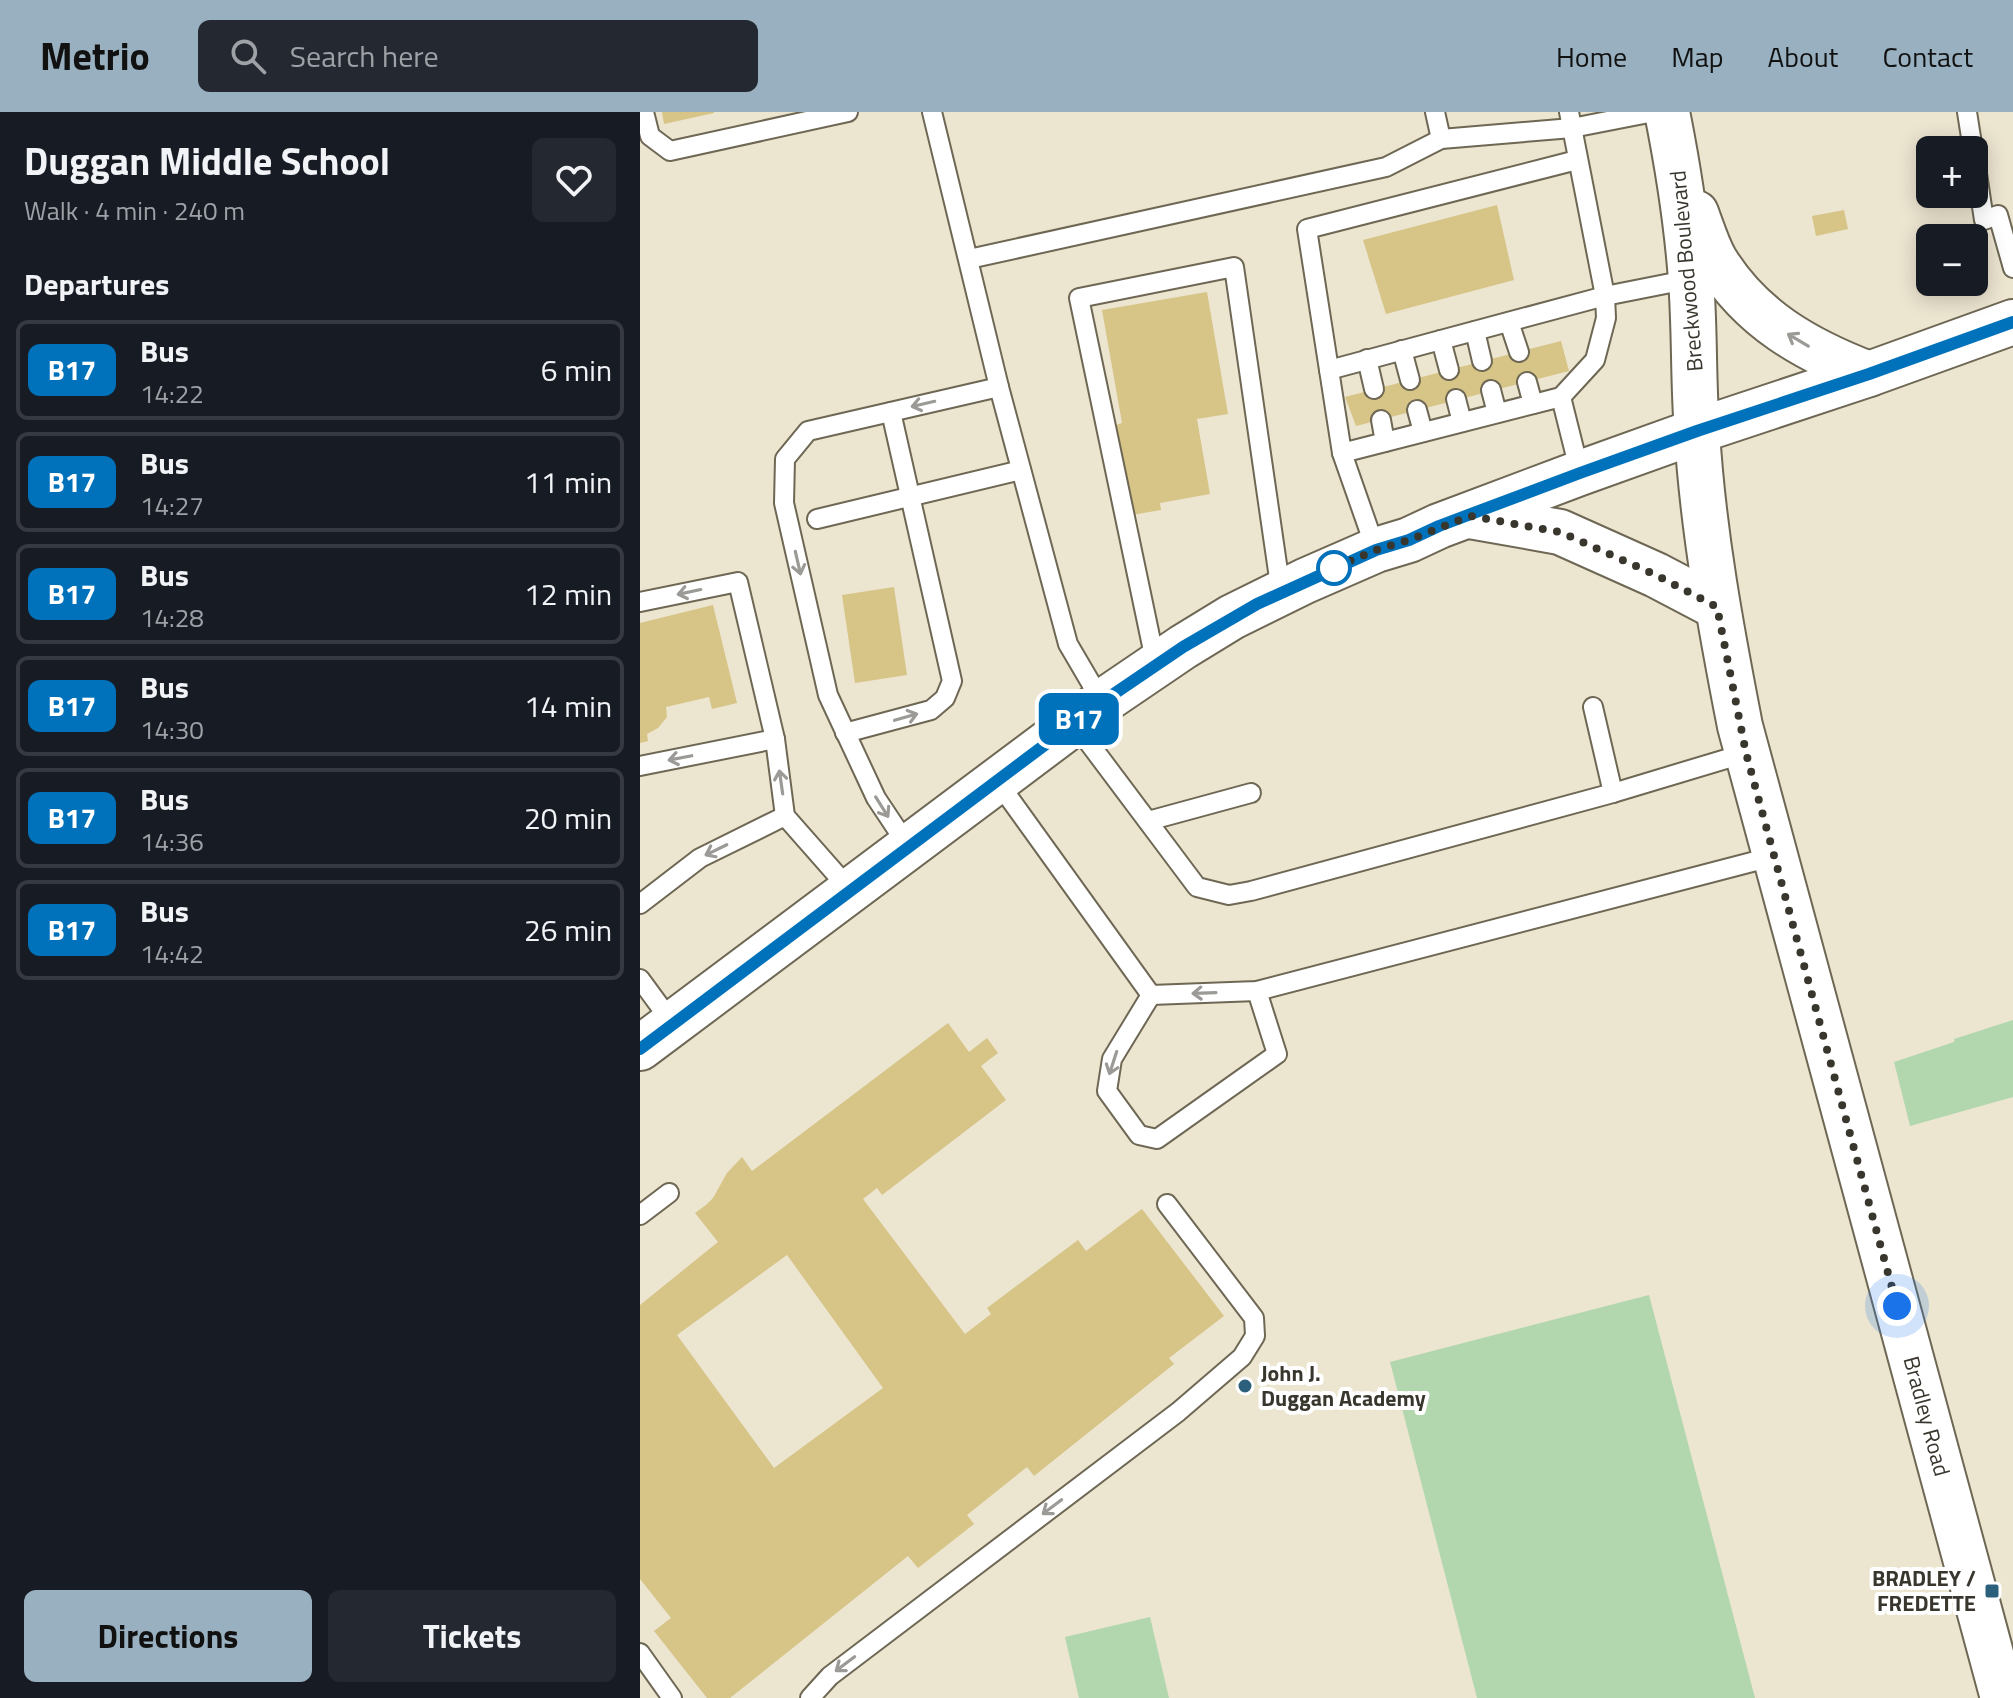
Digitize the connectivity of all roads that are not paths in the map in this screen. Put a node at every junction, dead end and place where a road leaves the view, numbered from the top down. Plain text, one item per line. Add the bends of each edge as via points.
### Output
1 (644, 112) edge
2 (848, 112) edge
3 (932, 112) edge
4 (1435, 112) edge
5 (1654, 112) edge
6 (1667, 112) edge
7 (1967, 112) edge
8 (1570, 120) edge
9 (1971, 136) edge
10 (1441, 139) junction
11 (1577, 160) junction
12 (1677, 167) junction
13 (1982, 208) edge
14 (2006, 212) edge
15 (969, 259) junction
16 (2013, 268) edge
17 (1691, 279) junction
18 (1605, 296) junction
19 (1509, 322) junction
20 (2013, 322) edge
21 (1475, 331) junction
22 (1441, 340) junction
23 (1402, 350) junction
24 (1519, 352) dead end
25 (1367, 359) junction
26 (1482, 361) dead end
27 (1329, 370) junction
28 (1449, 370) dead end
29 (1869, 374) junction
30 (1410, 380) dead end
31 (1527, 382) dead end
32 (999, 387) junction
33 (1374, 389) dead end
34 (1491, 390) dead end
35 (1561, 397) junction
36 (1456, 399) dead end
37 (1533, 404) junction
38 (1417, 410) dead end
39 (891, 412) junction
40 (1497, 413) junction
41 (1381, 420) dead end
42 (1462, 422) junction
43 (1697, 431) junction
44 (1423, 432) junction
45 (1385, 442) junction
46 (1342, 453) junction
47 (1021, 470) junction
48 (1580, 473) junction
49 (911, 496) junction
50 (1470, 516) junction
51 (817, 519) dead end
52 (1376, 550) junction
53 (1281, 592) junction
54 (640, 602) edge
55 (1717, 607) junction
56 (1156, 665) junction
57 (1593, 707) dead end
58 (1088, 712) junction
59 (845, 733) junction
60 (775, 739) junction
61 (1746, 753) junction
62 (640, 766) edge
63 (997, 781) junction
64 (1251, 793) dead end
65 (1613, 793) junction
66 (785, 816) junction
67 (1148, 821) junction
68 (909, 847) junction
69 (1775, 856) junction
70 (851, 891) junction
71 (640, 904) edge
72 (640, 979) edge
73 (1257, 991) junction
74 (1151, 995) junction
75 (656, 1036) edge
76 (669, 1193) dead end
77 (1167, 1204) dead end
78 (640, 1215) edge
79 (640, 1653) edge
80 (2004, 1675) edge
81 (672, 1698) edge
82 (810, 1698) edge

1 - 2 lane via 650,136 670,151
3 - 15 lane
4 - 10 lane
5 - 8 lane
6 - 12 main road, Breckwood Boulevard
7 - 9 lane
8 - 10 lane
8 - 11 lane
10 - 15 lane via 1386,167
11 - 18 lane
11 - 27 lane via 1307,229
12 - 17 main road, Breckwood Boulevard
29 -> 12 main road via 1809,347 1750,306 1714,259
13 - 14 lane via 1984,220
14 - 16 lane
15 - 32 lane
17 - 18 lane
17 - 43 main road, Breckwood Boulevard
18 - 19 lane
18 - 35 lane via 1606,318 1595,360
19 - 21 lane
19 - 24 lane
20 - 29 main road
21 - 22 lane
21 - 26 lane
22 - 23 lane
22 - 28 lane
23 - 25 lane
23 - 30 lane
25 - 27 lane
25 - 33 lane
27 - 46 lane
29 - 43 main road
31 - 37 lane
32 -> 39 lane
32 - 47 lane
34 - 40 lane
35 - 37 lane
35 - 48 lane
36 - 42 lane
37 - 40 lane
38 - 44 lane
39 - 49 lane
39 -> 59 lane via 808,431 785,459 784,503 828,695
40 - 42 lane
41 - 45 lane
42 - 44 lane
43 - 48 main road
43 - 55 main road, Bradley Road
44 - 45 lane
45 - 46 lane
46 - 52 lane
47 - 49 lane
47 - 58 lane
48 - 50 main road
49 - 51 lane
59 -> 49 lane via 931,710 945,698 952,681
50 - 52 main road
50 - 55 main road via 1560,532
52 - 53 main road
53 - 56 main road
53 - 56 lane via 1234,267 1079,298
60 -> 54 lane via 738,582
55 - 61 main road, Bradley Road
56 - 58 main road
57 - 65 lane
58 - 63 main road
58 - 67 lane
59 -> 68 lane via 876,798
60 -> 62 lane
66 -> 60 lane
61 - 65 lane
61 - 69 main road, Bradley Road
63 - 68 main road
63 - 74 lane
64 - 67 lane
65 - 67 lane via 1229,895 1197,887
66 - 70 lane
66 -> 71 lane via 700,858
68 - 70 main road
69 - 73 lane
69 - 80 main road, Bradley Road
70 - 75 main road
72 - 75 lane
73 -> 74 lane
74 -> 73 lane via 1112,1059 1107,1091 1139,1135 1157,1139 1277,1054
76 - 78 lane
77 -> 82 lane via 1254,1318 1255,1336 1242,1357 1178,1412 830,1676
79 - 81 lane

